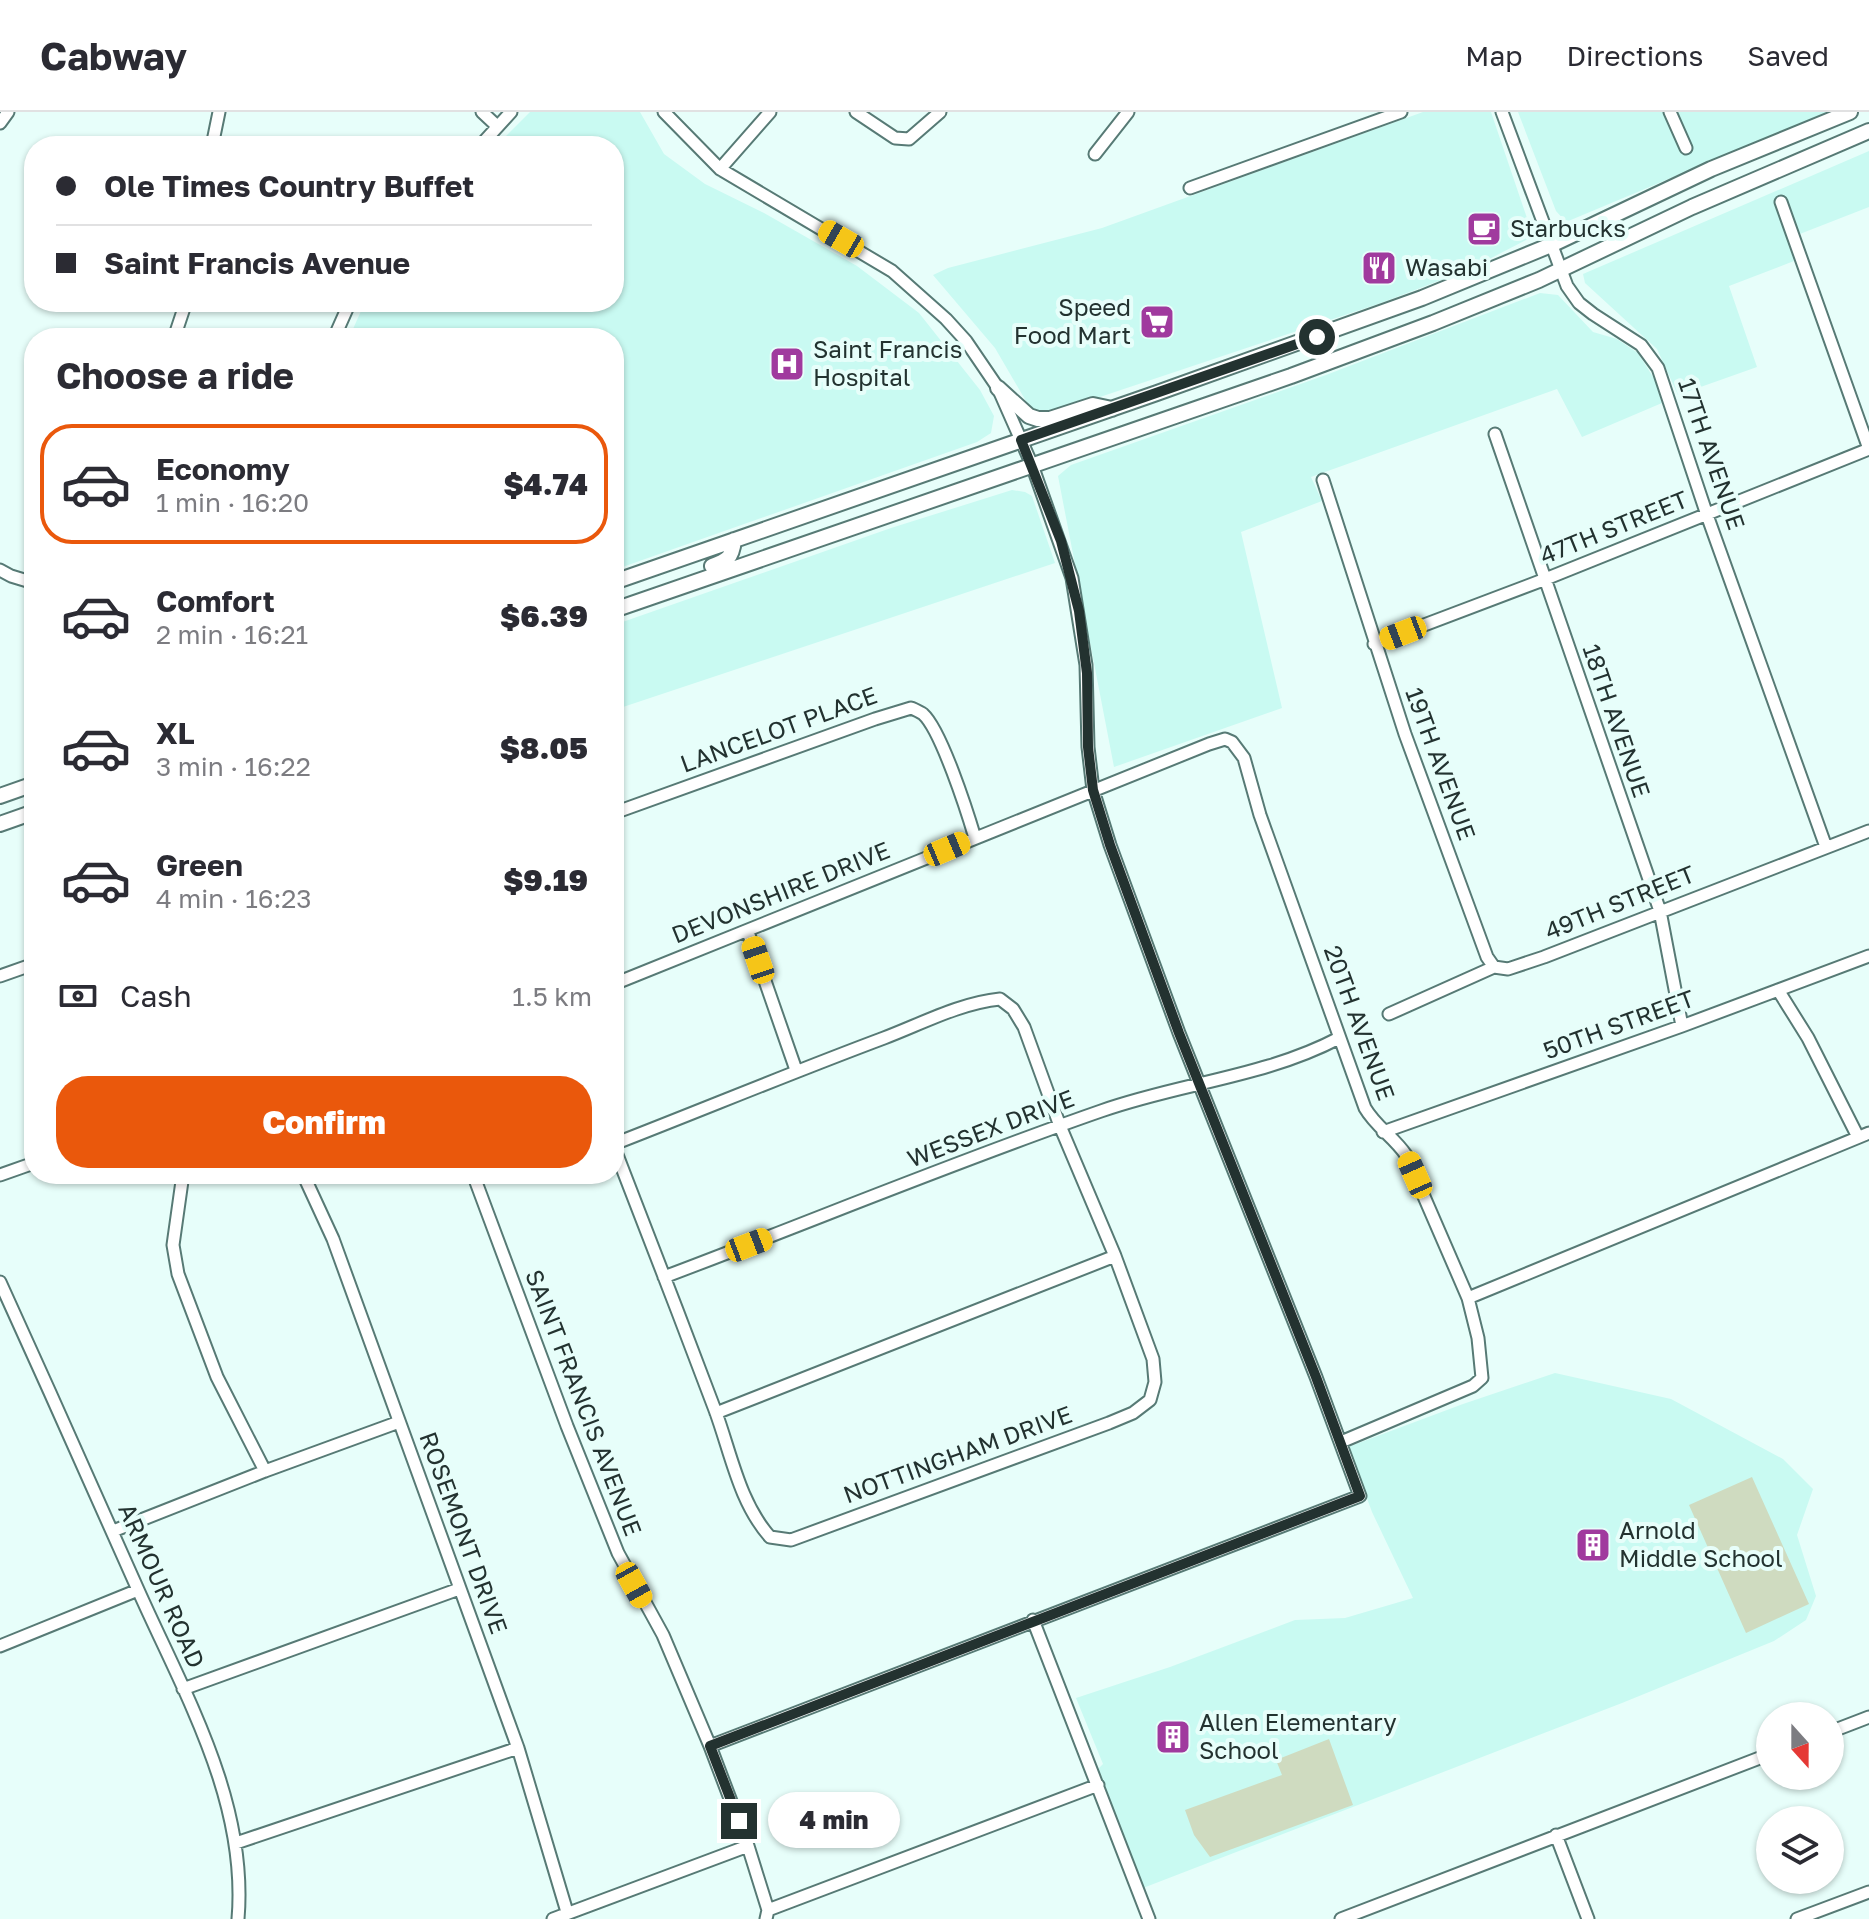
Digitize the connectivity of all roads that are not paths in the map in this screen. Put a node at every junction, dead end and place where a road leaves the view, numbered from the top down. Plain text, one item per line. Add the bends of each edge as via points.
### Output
1 (8, 112) edge
2 (219, 112) edge
3 (482, 112) edge
4 (511, 112) edge
5 (664, 112) edge
6 (770, 112) edge
7 (856, 112) edge
8 (940, 112) edge
9 (1128, 112) edge
10 (1401, 112) edge
11 (1502, 112) edge
12 (1670, 112) edge
13 (1850, 112) edge
14 (0, 123) edge
15 (497, 126) junction
16 (1869, 131) edge
17 (214, 136) edge
18 (488, 136) edge
19 (1686, 148) dead end
20 (1095, 154) dead end
21 (720, 169) junction
22 (1190, 188) dead end
23 (1781, 202) dead end
24 (1551, 245) junction
25 (1561, 271) junction
26 (998, 388) junction
27 (1112, 409) junction
28 (1495, 434) dead end
29 (1021, 440) junction
30 (1869, 449) edge
31 (1032, 465) junction
32 (1323, 480) dead end
33 (1707, 515) junction
34 (734, 540) junction
35 (0, 570) edge
36 (624, 578) edge
37 (24, 579) edge
38 (1543, 580) junction
39 (646, 599) junction
40 (624, 607) edge
41 (1374, 644) junction
42 (1232, 742) joint
43 (24, 788) edge
44 (1093, 790) junction
45 (0, 796) edge
46 (624, 809) edge
47 (24, 816) edge
48 (0, 824) edge
49 (1869, 831) edge
50 (975, 838) junction
51 (1826, 847) junction
52 (1660, 911) junction
53 (748, 932) junction
54 (1869, 956) edge
55 (1494, 967) junction
56 (24, 968) edge
57 (0, 976) edge
58 (624, 980) edge
59 (1778, 990) junction
60 (1389, 1014) dead end
61 (1682, 1026) junction
62 (1339, 1038) junction
63 (796, 1070) junction
64 (1199, 1082) junction
65 (1060, 1126) junction
66 (1383, 1132) junction
67 (1863, 1135) edge
68 (624, 1142) edge
69 (24, 1167) edge
70 (624, 1172) edge
71 (0, 1175) edge
72 (182, 1184) edge
73 (308, 1184) edge
74 (477, 1184) edge
75 (1115, 1256) junction
76 (664, 1277) junction
77 (0, 1282) edge
78 (1468, 1298) junction
79 (716, 1413) junction
80 (399, 1422) junction
81 (1341, 1442) junction
82 (265, 1471) junction
83 (113, 1531) junction
84 (459, 1589) junction
85 (138, 1590) junction
86 (1033, 1620) junction
87 (0, 1646) edge
88 (183, 1689) junction
89 (1869, 1717) edge
90 (1844, 1727) edge
91 (710, 1746) junction
92 (518, 1748) junction
93 (1756, 1759) edge
94 (1098, 1785) junction
95 (1556, 1835) junction
96 (236, 1843) junction
97 (748, 1846) junction
98 (1869, 1892) edge
99 (567, 1912) junction
100 (767, 1914) edge
101 (238, 1919) edge
102 (553, 1919) edge
103 (1149, 1919) edge
104 (1341, 1919) edge
105 (1588, 1919) edge
106 (1797, 1919) edge

1 - 14 street
2 - 17 street
3 - 15 street
4 - 15 street
5 - 21 street
6 - 21 street
7 - 8 street via 895,138 909,139
9 - 20 street
10 - 22 street
11 - 24 street, 17TH AVENUE
12 - 19 street
13 - 24 main road via 1711,169
15 - 18 street
16 - 25 main road via 1692,207
21 - 26 street via 892,271 966,341
23 - 30 street
24 - 25 street, 17TH AVENUE
24 - 27 main road via 1422,298
25 - 31 main road via 1291,376
25 - 33 street, 17TH AVENUE via 1579,303 1651,356
26 - 27 main road via 1038,419 1093,405
26 - 29 street
27 - 29 main road
28 - 38 street, 18TH AVENUE
29 - 31 street
29 - 34 main road
30 - 33 street, 47TH STREET
31 - 39 main road
31 - 44 street via 1061,541 1079,611
32 - 41 street, 19TH AVENUE
33 - 38 street, 47TH STREET
33 - 51 street, 17TH AVENUE
34 - 36 main road
34 - 39 main road via 729,559 660,587
35 - 37 street
38 - 41 street, 47TH STREET
38 - 52 street, 18TH AVENUE
39 - 40 main road
41 - 55 street, 19TH AVENUE
42 - 44 street, DEVONSHIRE DRIVE via 1209,744
42 - 62 street, 20TH AVENUE via 1244,758
43 - 45 main road
44 - 50 street, DEVONSHIRE DRIVE
44 - 64 street
46 - 50 street, LANCELOT PLACE via 911,708 931,726
47 - 48 main road
49 - 51 street, 49TH STREET
50 - 53 street, DEVONSHIRE DRIVE
51 - 52 street, 49TH STREET
52 - 55 street, 49TH STREET via 1520,965
52 - 61 street, 18TH AVENUE
53 - 58 street, DEVONSHIRE DRIVE
53 - 63 street
54 - 59 street, 50TH STREET
55 - 60 street, 49TH STREET
56 - 57 street
59 - 61 street, 50TH STREET
59 - 67 street
61 - 66 street, 50TH STREET
62 - 64 street, WESSEX DRIVE via 1277,1063
62 - 66 street, 20TH AVENUE via 1365,1108
63 - 65 street via 982,1001 1000,999 1024,1027
63 - 68 street
64 - 65 street, WESSEX DRIVE
64 - 81 street
65 - 75 street
65 - 76 street, WESSEX DRIVE
66 - 78 street, 20TH AVENUE via 1406,1155
67 - 78 street
69 - 71 street
70 - 76 street
72 - 82 street via 173,1245 178,1274 217,1377
73 - 80 street, ROSEMONT DRIVE
74 - 91 street, SAINT FRANCIS AVENUE via 618,1553 663,1635
75 - 79 street
75 - 79 street, NOTTINGHAM DRIVE via 1153,1359 1155,1382 1150,1400 1109,1423 791,1540 770,1537 756,1522
76 - 79 street
77 - 83 street, ARMOUR ROAD
78 - 81 street, 20TH AVENUE via 1482,1378
80 - 82 street
80 - 84 street, ROSEMONT DRIVE
81 - 86 street via 1360,1496
82 - 83 street
83 - 85 street, ARMOUR ROAD
84 - 88 street
84 - 92 street, ROSEMONT DRIVE
85 - 87 street
85 - 88 street, ARMOUR ROAD
86 - 91 street
86 - 94 street
88 - 96 street, ARMOUR ROAD via 222,1785
89 - 90 street
91 - 97 street, SAINT FRANCIS AVENUE
92 - 96 street
92 - 99 street, ROSEMONT DRIVE
93 - 95 street
94 - 100 street
94 - 103 street
95 - 104 street
95 - 105 street
96 - 101 street, ARMOUR ROAD
97 - 99 street
97 - 100 street, SAINT FRANCIS AVENUE
98 - 106 street
99 - 102 street

